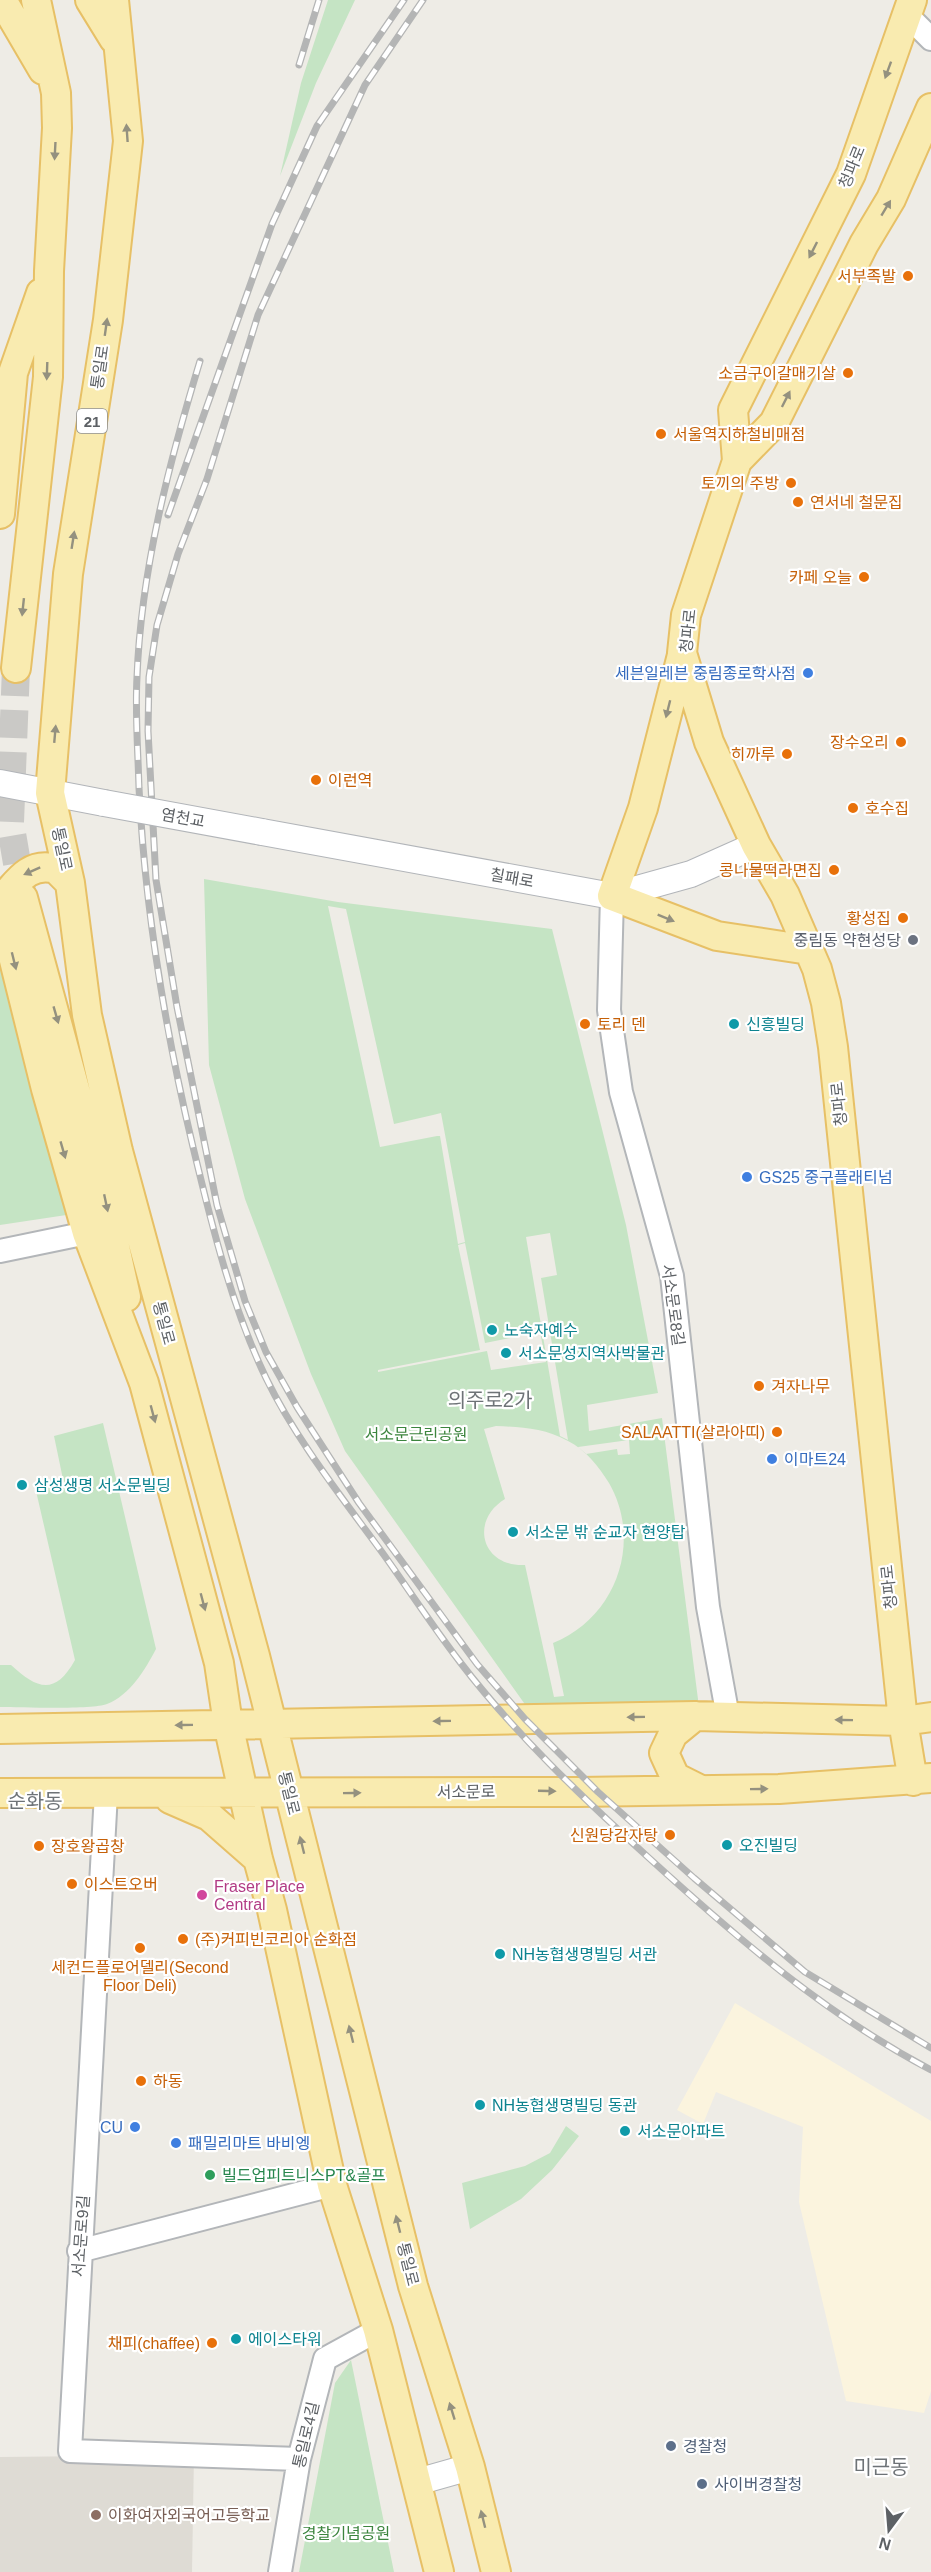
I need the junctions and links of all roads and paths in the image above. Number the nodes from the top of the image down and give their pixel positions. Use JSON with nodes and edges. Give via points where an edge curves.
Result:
{"nodes":[{"id":1,"x":36,"y":0,"type":"edge"},
{"id":2,"x":90,"y":0,"type":"edge"},
{"id":3,"x":114,"y":0,"type":"edge"},
{"id":4,"x":0,"y":1,"type":"edge"},
{"id":5,"x":910,"y":8,"type":"edge"},
{"id":6,"x":931,"y":39,"type":"edge"},
{"id":7,"x":120,"y":49,"type":"junction"},
{"id":8,"x":56,"y":93,"type":"junction"},
{"id":9,"x":931,"y":108,"type":"edge"},
{"id":10,"x":49,"y":271,"type":"junction"},
{"id":11,"x":737,"y":461,"type":"junction"},
{"id":12,"x":0,"y":514,"type":"edge"},
{"id":13,"x":682,"y":653,"type":"junction"},
{"id":14,"x":16,"y":668,"type":"tunnel mouth"},
{"id":15,"x":0,"y":783,"type":"edge"},
{"id":16,"x":50,"y":793,"type":"junction"},
{"id":17,"x":262,"y":832,"type":"joint"},
{"id":18,"x":756,"y":845,"type":"junction"},
{"id":19,"x":70,"y":883,"type":"junction"},
{"id":20,"x":612,"y":896,"type":"junction"},
{"id":21,"x":8,"y":902,"type":"edge"},
{"id":22,"x":809,"y":950,"type":"junction"},
{"id":23,"x":87,"y":1233,"type":"junction"},
{"id":24,"x":0,"y":1251,"type":"edge"},
{"id":25,"x":144,"y":1383,"type":"junction"},
{"id":26,"x":695,"y":1716,"type":"junction"},
{"id":27,"x":728,"y":1717,"type":"junction"},
{"id":28,"x":931,"y":1717,"type":"edge"},
{"id":29,"x":903,"y":1721,"type":"junction"},
{"id":30,"x":272,"y":1724,"type":"junction"},
{"id":31,"x":228,"y":1725,"type":"junction"},
{"id":32,"x":0,"y":1729,"type":"edge"},
{"id":33,"x":922,"y":1780,"type":"edge"},
{"id":34,"x":701,"y":1790,"type":"junction"},
{"id":35,"x":0,"y":1793,"type":"edge"},
{"id":36,"x":106,"y":1793,"type":"junction"},
{"id":37,"x":158,"y":1793,"type":"junction"},
{"id":38,"x":289,"y":1794,"type":"junction"},
{"id":39,"x":244,"y":1795,"type":"junction"},
{"id":40,"x":258,"y":1859,"type":"junction"},
{"id":41,"x":332,"y":2185,"type":"junction"},
{"id":42,"x":79,"y":2251,"type":"junction"},
{"id":43,"x":378,"y":2330,"type":"junction"},
{"id":44,"x":299,"y":2460,"type":"junction"},
{"id":45,"x":470,"y":2467,"type":"junction"},
{"id":46,"x":417,"y":2482,"type":"junction"},
{"id":47,"x":280,"y":2572,"type":"edge"},
{"id":48,"x":439,"y":2572,"type":"edge"},
{"id":49,"x":496,"y":2572,"type":"edge"}],
"edges":[{"from":1,"to":8,"type":"main road"},
{"from":2,"to":7,"type":"main road","name":"통일로"},
{"from":3,"to":7,"type":"main road","name":"통일로","number":"21"},
{"from":4,"to":8,"type":"main road"},
{"from":5,"to":6,"type":"street"},
{"from":5,"to":11,"type":"main road","name":"청파로","one_way":true,"via":[[851,174],[733,410]]},
{"from":16,"to":7,"type":"main road","name":"통일로","number":"21","one_way":true,"via":[[68,574],[108,320],[128,141]]},
{"from":8,"to":10,"type":"main road","one_way":true},
{"from":11,"to":9,"type":"main road","name":"청파로","one_way":true,"via":[[774,423],[864,244],[891,199]]},
{"from":10,"to":12,"type":"main road","via":[[14,374]]},
{"from":10,"to":14,"type":"main road","one_way":true,"via":[[48,377]]},
{"from":11,"to":13,"type":"main road","name":"청파로","via":[[686,615]]},
{"from":13,"to":18,"type":"main road","name":"청파로","via":[[709,742]]},
{"from":13,"to":20,"type":"main road","one_way":true,"via":[[643,808]]},
{"from":15,"to":16,"type":"main road"},
{"from":16,"to":17,"type":"main road","name":"염천교","bridge":true},
{"from":16,"to":19,"type":"main road","name":"통일로"},
{"from":17,"to":20,"type":"main road","name":"칠패로"},
{"from":18,"to":20,"type":"main road","name":"칠패로","via":[[700,871]]},
{"from":18,"to":22,"type":"main road","name":"청파로","via":[[785,895]]},
{"from":19,"to":21,"type":"main road","one_way":true,"via":[[56,869],[37,867],[21,877]]},
{"from":19,"to":30,"type":"main road","name":"통일로","via":[[87,1015],[115,1139]]},
{"from":20,"to":22,"type":"main road","one_way":true,"via":[[717,936]]},
{"from":20,"to":27,"type":"street","name":"서소문로8길","via":[[611,1022],[621,1092],[672,1276],[705,1583]]},
{"from":21,"to":23,"type":"main road","name":"통일로","one_way":true,"via":[[46,1089]]},
{"from":21,"to":25,"type":"main road","name":"통일로","one_way":true,"via":[[103,1192]]},
{"from":22,"to":29,"type":"main road","name":"청파로","via":[[826,1003],[833,1047]]},
{"from":23,"to":24,"type":"street"},
{"from":23,"to":25,"type":"main road","name":"통일로"},
{"from":25,"to":31,"type":"main road","name":"통일로","one_way":true,"via":[[219,1663]]},
{"from":26,"to":27,"type":"main road"},
{"from":26,"to":30,"type":"main road","one_way":true},
{"from":26,"to":34,"type":"main road","via":[[673,1734],[664,1753],[675,1777]]},
{"from":29,"to":27,"type":"main road","one_way":true},
{"from":28,"to":29,"type":"main road"},
{"from":29,"to":33,"type":"main road","name":"청파로"},
{"from":30,"to":31,"type":"main road"},
{"from":30,"to":38,"type":"main road","name":"통일로"},
{"from":31,"to":32,"type":"main road","one_way":true},
{"from":31,"to":39,"type":"main road","name":"통일로"},
{"from":34,"to":33,"type":"main road","name":"서소문로","one_way":true},
{"from":38,"to":34,"type":"main road","name":"서소문로","one_way":true},
{"from":35,"to":36,"type":"main road","name":"서소문로"},
{"from":36,"to":37,"type":"main road","name":"서소문로"},
{"from":36,"to":42,"type":"street","name":"서소문로9길"},
{"from":37,"to":39,"type":"main road","name":"서소문로"},
{"from":37,"to":40,"type":"main road","via":[[209,1816]]},
{"from":38,"to":39,"type":"main road","name":"서소문로"},
{"from":45,"to":38,"type":"main road","name":"통일로","one_way":true,"via":[[413,2286]]},
{"from":39,"to":40,"type":"main road","name":"통일로"},
{"from":40,"to":41,"type":"main road","name":"통일로"},
{"from":41,"to":42,"type":"street"},
{"from":41,"to":43,"type":"main road","name":"통일로"},
{"from":42,"to":44,"type":"street","name":"서소문로9길","via":[[70,2451]]},
{"from":43,"to":44,"type":"street","name":"통일로4길","via":[[325,2359]]},
{"from":43,"to":46,"type":"main road","name":"통일로"},
{"from":44,"to":47,"type":"street","name":"통일로4길"},
{"from":45,"to":46,"type":"main road"},
{"from":49,"to":45,"type":"main road","name":"통일로","one_way":true},
{"from":46,"to":48,"type":"main road","name":"통일로"}]}
